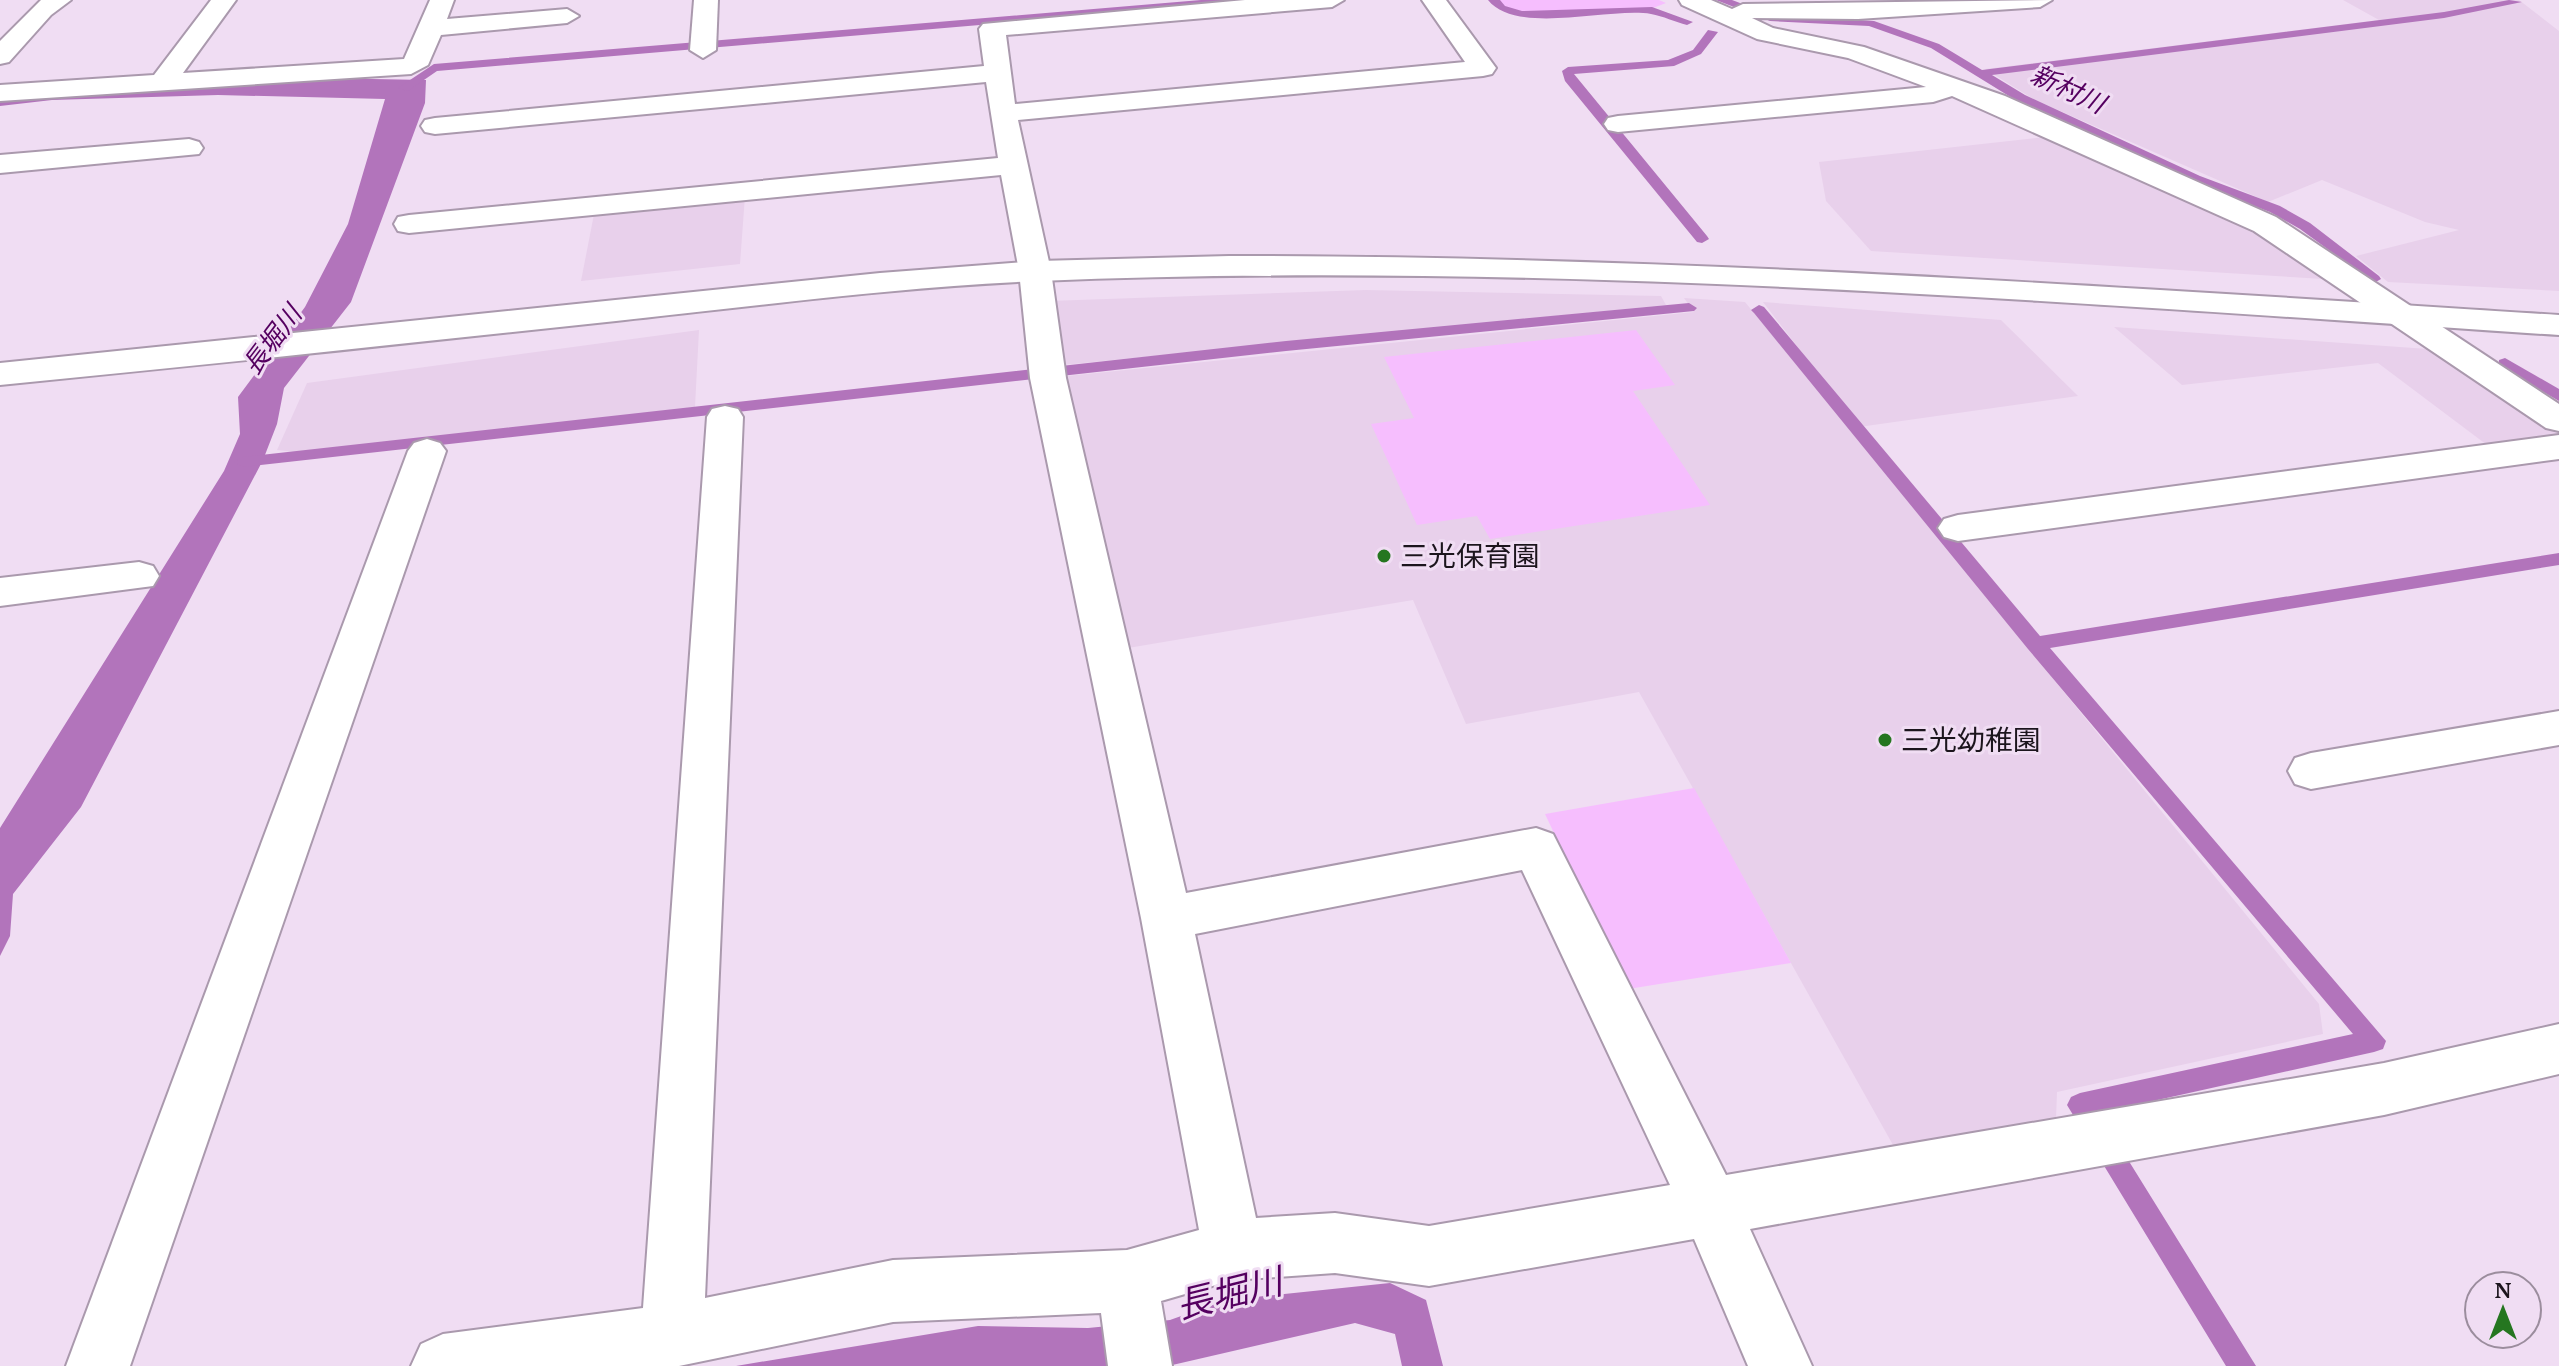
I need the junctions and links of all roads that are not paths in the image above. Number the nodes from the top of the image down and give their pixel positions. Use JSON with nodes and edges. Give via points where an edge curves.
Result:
{"nodes":[{"id":1,"x":59,"y":0,"type":"edge"},
{"id":2,"x":224,"y":0,"type":"edge"},
{"id":3,"x":442,"y":0,"type":"edge"},
{"id":4,"x":706,"y":0,"type":"edge"},
{"id":5,"x":1332,"y":0,"type":"edge"},
{"id":6,"x":1434,"y":0,"type":"edge"},
{"id":7,"x":1691,"y":0,"type":"edge"},
{"id":8,"x":2040,"y":0,"type":"edge"},
{"id":9,"x":1983,"y":2,"type":"edge"},
{"id":10,"x":1084,"y":10,"type":"edge"},
{"id":11,"x":1718,"y":13,"type":"junction"},
{"id":12,"x":567,"y":16,"type":"dead end"},
{"id":13,"x":431,"y":28,"type":"junction"},
{"id":14,"x":703,"y":47,"type":"dead end"},
{"id":15,"x":3,"y":50,"type":"edge"},
{"id":16,"x":997,"y":73,"type":"junction"},
{"id":17,"x":164,"y":80,"type":"junction"},
{"id":18,"x":1949,"y":87,"type":"junction"},
{"id":19,"x":0,"y":93,"type":"edge"},
{"id":20,"x":1003,"y":113,"type":"junction"},
{"id":21,"x":1618,"y":124,"type":"dead end"},
{"id":22,"x":435,"y":126,"type":"dead end"},
{"id":23,"x":189,"y":148,"type":"dead end"},
{"id":24,"x":0,"y":164,"type":"edge"},
{"id":25,"x":1013,"y":165,"type":"junction"},
{"id":26,"x":409,"y":224,"type":"dead end"},
{"id":27,"x":1035,"y":271,"type":"junction"},
{"id":28,"x":2399,"y":316,"type":"junction"},
{"id":29,"x":2559,"y":325,"type":"edge"},
{"id":30,"x":0,"y":374,"type":"edge"},
{"id":31,"x":725,"y":417,"type":"dead end"},
{"id":32,"x":2559,"y":420,"type":"edge"},
{"id":33,"x":2559,"y":447,"type":"edge"},
{"id":34,"x":427,"y":451,"type":"dead end"},
{"id":35,"x":1958,"y":528,"type":"dead end"},
{"id":36,"x":139,"y":576,"type":"dead end"},
{"id":37,"x":0,"y":592,"type":"edge"},
{"id":38,"x":2559,"y":728,"type":"edge"},
{"id":39,"x":2311,"y":771,"type":"dead end"},
{"id":40,"x":1166,"y":918,"type":"junction"},
{"id":41,"x":2559,"y":1049,"type":"edge"},
{"id":42,"x":1711,"y":1208,"type":"junction"},
{"id":43,"x":1233,"y":1250,"type":"junction"},
{"id":44,"x":1127,"y":1281,"type":"junction"},
{"id":45,"x":672,"y":1336,"type":"junction"},
{"id":46,"x":98,"y":1366,"type":"edge"},
{"id":47,"x":443,"y":1366,"type":"edge"},
{"id":48,"x":1140,"y":1366,"type":"edge"},
{"id":49,"x":1780,"y":1366,"type":"edge"}],
"edges":[{"from":1,"to":15,"type":"street"},
{"from":2,"to":17,"type":"street"},
{"from":3,"to":13,"type":"street"},
{"from":4,"to":14,"type":"street"},
{"from":5,"to":10,"type":"street"},
{"from":6,"to":20,"type":"street","via":[[1483,68]]},
{"from":7,"to":11,"type":"street"},
{"from":8,"to":9,"type":"street"},
{"from":9,"to":11,"type":"street","via":[[1858,12]]},
{"from":10,"to":16,"type":"street","via":[[992,29]]},
{"from":11,"to":18,"type":"street","via":[[1766,34],[1855,52]]},
{"from":12,"to":13,"type":"street"},
{"from":13,"to":17,"type":"street","via":[[411,66]]},
{"from":16,"to":20,"type":"street"},
{"from":16,"to":22,"type":"street"},
{"from":17,"to":19,"type":"street"},
{"from":18,"to":21,"type":"street","via":[[1933,94]]},
{"from":18,"to":28,"type":"street","via":[[1995,102],[2265,224]]},
{"from":20,"to":25,"type":"street"},
{"from":23,"to":24,"type":"street"},
{"from":25,"to":26,"type":"street"},
{"from":25,"to":27,"type":"street"},
{"from":27,"to":28,"type":"street","via":[[1371,263],[1603,267]]},
{"from":27,"to":30,"type":"street"},
{"from":27,"to":40,"type":"street","via":[[1047,372]]},
{"from":28,"to":29,"type":"street"},
{"from":28,"to":32,"type":"street"},
{"from":31,"to":45,"type":"street"},
{"from":33,"to":35,"type":"street"},
{"from":34,"to":46,"type":"street"},
{"from":36,"to":37,"type":"street"},
{"from":38,"to":39,"type":"street"},
{"from":40,"to":42,"type":"street","via":[[1536,848]]},
{"from":40,"to":43,"type":"street"},
{"from":41,"to":42,"type":"street","via":[[2384,1089]]},
{"from":42,"to":43,"type":"street","via":[[1429,1256],[1335,1243]]},
{"from":42,"to":49,"type":"street"},
{"from":43,"to":44,"type":"street"},
{"from":44,"to":45,"type":"street","via":[[893,1291]]},
{"from":44,"to":48,"type":"street"},
{"from":45,"to":47,"type":"street"}]}
